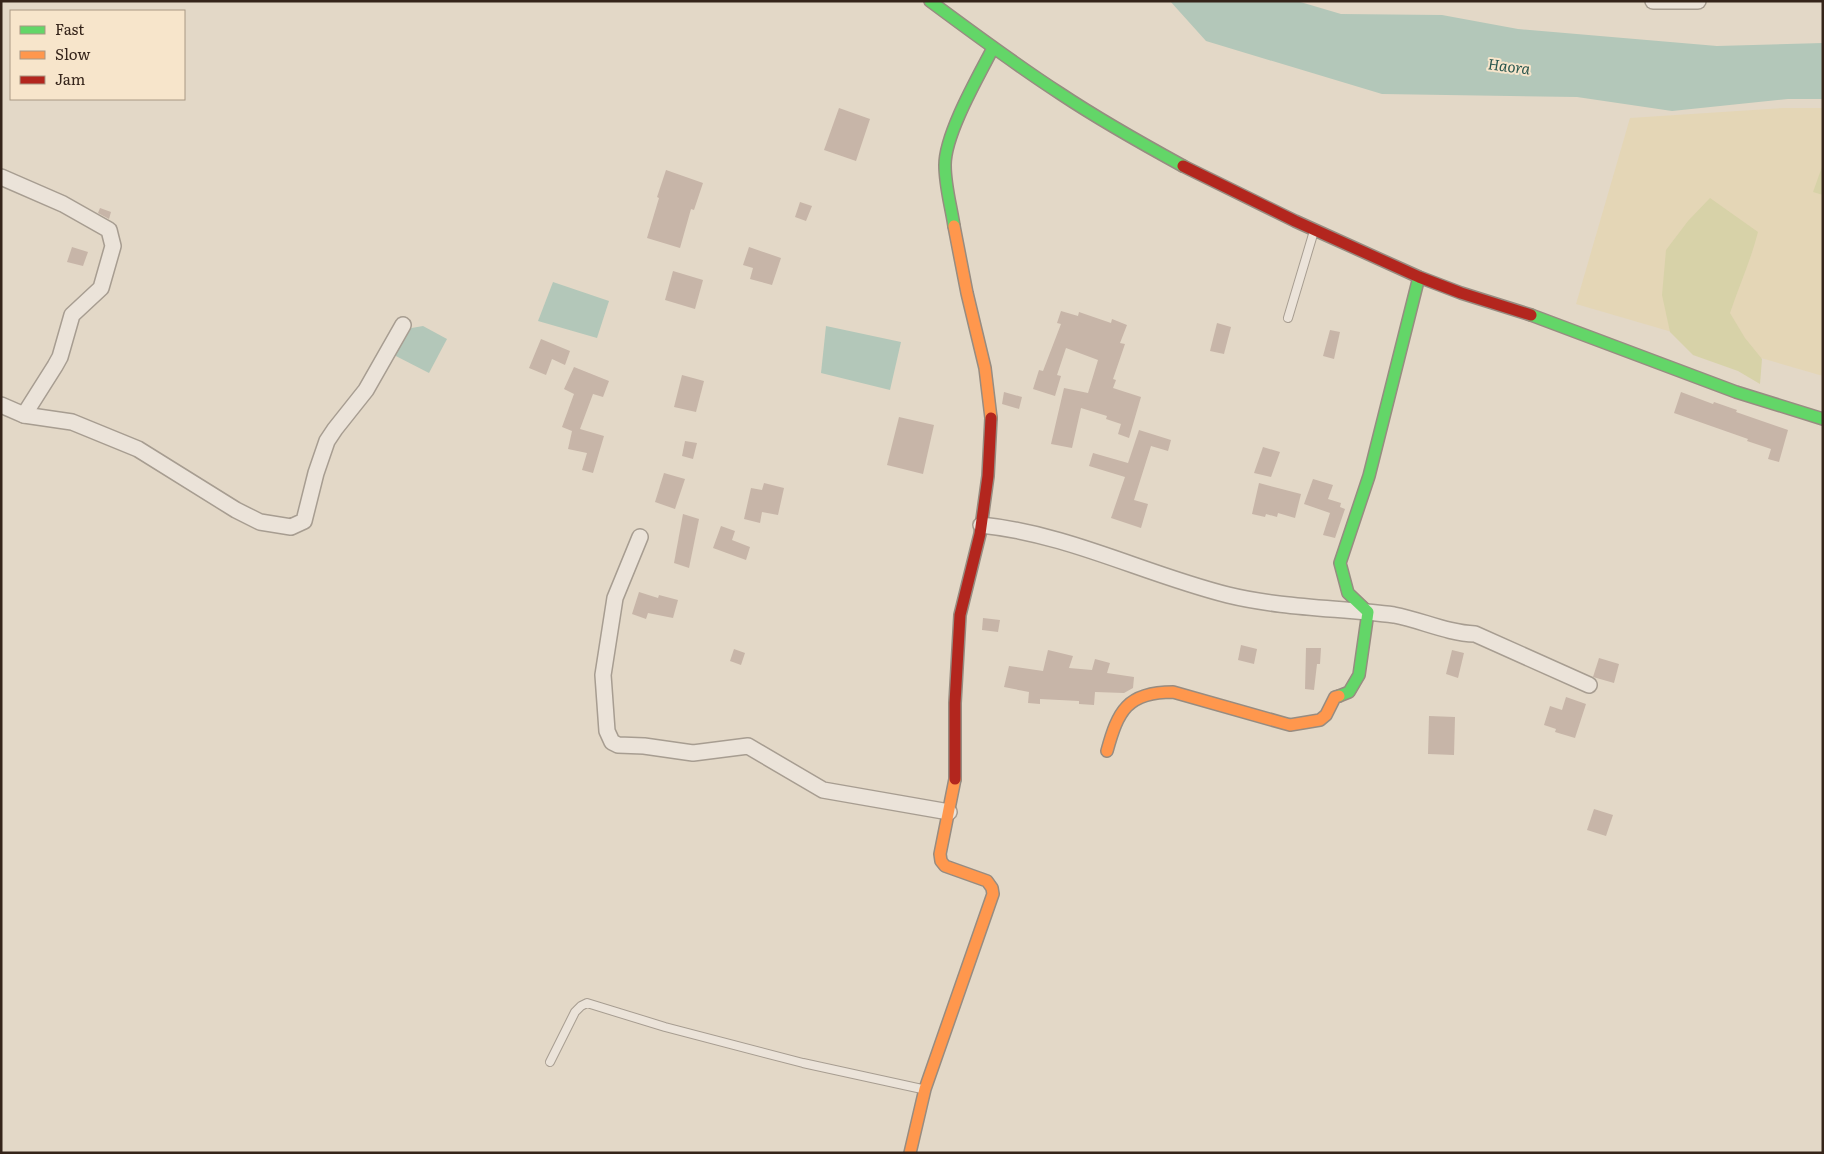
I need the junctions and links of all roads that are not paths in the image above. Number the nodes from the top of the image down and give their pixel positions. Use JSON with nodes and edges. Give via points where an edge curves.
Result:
{"nodes":[{"id":1,"x":930,"y":1,"type":"edge"},
{"id":2,"x":1653,"y":1,"type":"edge"},
{"id":3,"x":1698,"y":1,"type":"edge"},
{"id":4,"x":993,"y":48,"type":"junction"},
{"id":5,"x":1,"y":177,"type":"edge"},
{"id":6,"x":1314,"y":230,"type":"junction"},
{"id":7,"x":1419,"y":277,"type":"junction"},
{"id":8,"x":1288,"y":318,"type":"dead end"},
{"id":9,"x":403,"y":324,"type":"dead end"},
{"id":10,"x":1,"y":406,"type":"edge"},
{"id":11,"x":24,"y":414,"type":"junction"},
{"id":12,"x":1823,"y":419,"type":"edge"},
{"id":13,"x":981,"y":525,"type":"junction"},
{"id":14,"x":640,"y":536,"type":"dead end"},
{"id":15,"x":1368,"y":612,"type":"junction"},
{"id":16,"x":1589,"y":685,"type":"dead end"},
{"id":17,"x":1107,"y":751,"type":"dead end"},
{"id":18,"x":949,"y":812,"type":"junction"},
{"id":19,"x":550,"y":1062,"type":"dead end"},
{"id":20,"x":926,"y":1089,"type":"junction"},
{"id":21,"x":910,"y":1153,"type":"edge"}],
"edges":[{"from":1,"to":4,"type":"street"},
{"from":2,"to":3,"type":"street"},
{"from":4,"to":6,"type":"street","via":[[1126,134],[1185,167]]},
{"from":4,"to":13,"type":"street","via":[[958,124],[945,164],[967,293],[985,368],[991,416]]},
{"from":5,"to":11,"type":"street","via":[[63,204],[109,230],[114,246],[100,288],[72,315],[58,362]]},
{"from":6,"to":7,"type":"street"},
{"from":6,"to":8,"type":"lane"},
{"from":7,"to":12,"type":"street","via":[[1548,321],[1736,392]]},
{"from":7,"to":15,"type":"street","via":[[1369,476],[1340,563],[1348,593]]},
{"from":9,"to":11,"type":"street","via":[[366,390],[327,442],[304,521],[291,528],[260,522],[236,510],[130,446],[72,422]]},
{"from":10,"to":11,"type":"street"},
{"from":13,"to":15,"type":"street","via":[[1066,541],[1228,595]]},
{"from":13,"to":18,"type":"street","via":[[960,615],[955,703],[956,778]]},
{"from":14,"to":18,"type":"street","via":[[615,598],[604,666],[607,731],[612,742],[693,753],[748,746],[823,790]]},
{"from":15,"to":16,"type":"street","via":[[1410,618],[1462,634],[1475,634]]},
{"from":15,"to":17,"type":"street","via":[[1359,675],[1349,692],[1335,697],[1320,720],[1290,725],[1173,692],[1156,692],[1142,696],[1124,708],[1115,723]]},
{"from":18,"to":20,"type":"street","via":[[941,861],[945,866],[987,881],[994,892]]},
{"from":19,"to":20,"type":"lane","via":[[575,1012],[587,1003],[803,1063]]},
{"from":20,"to":21,"type":"street"}]}
